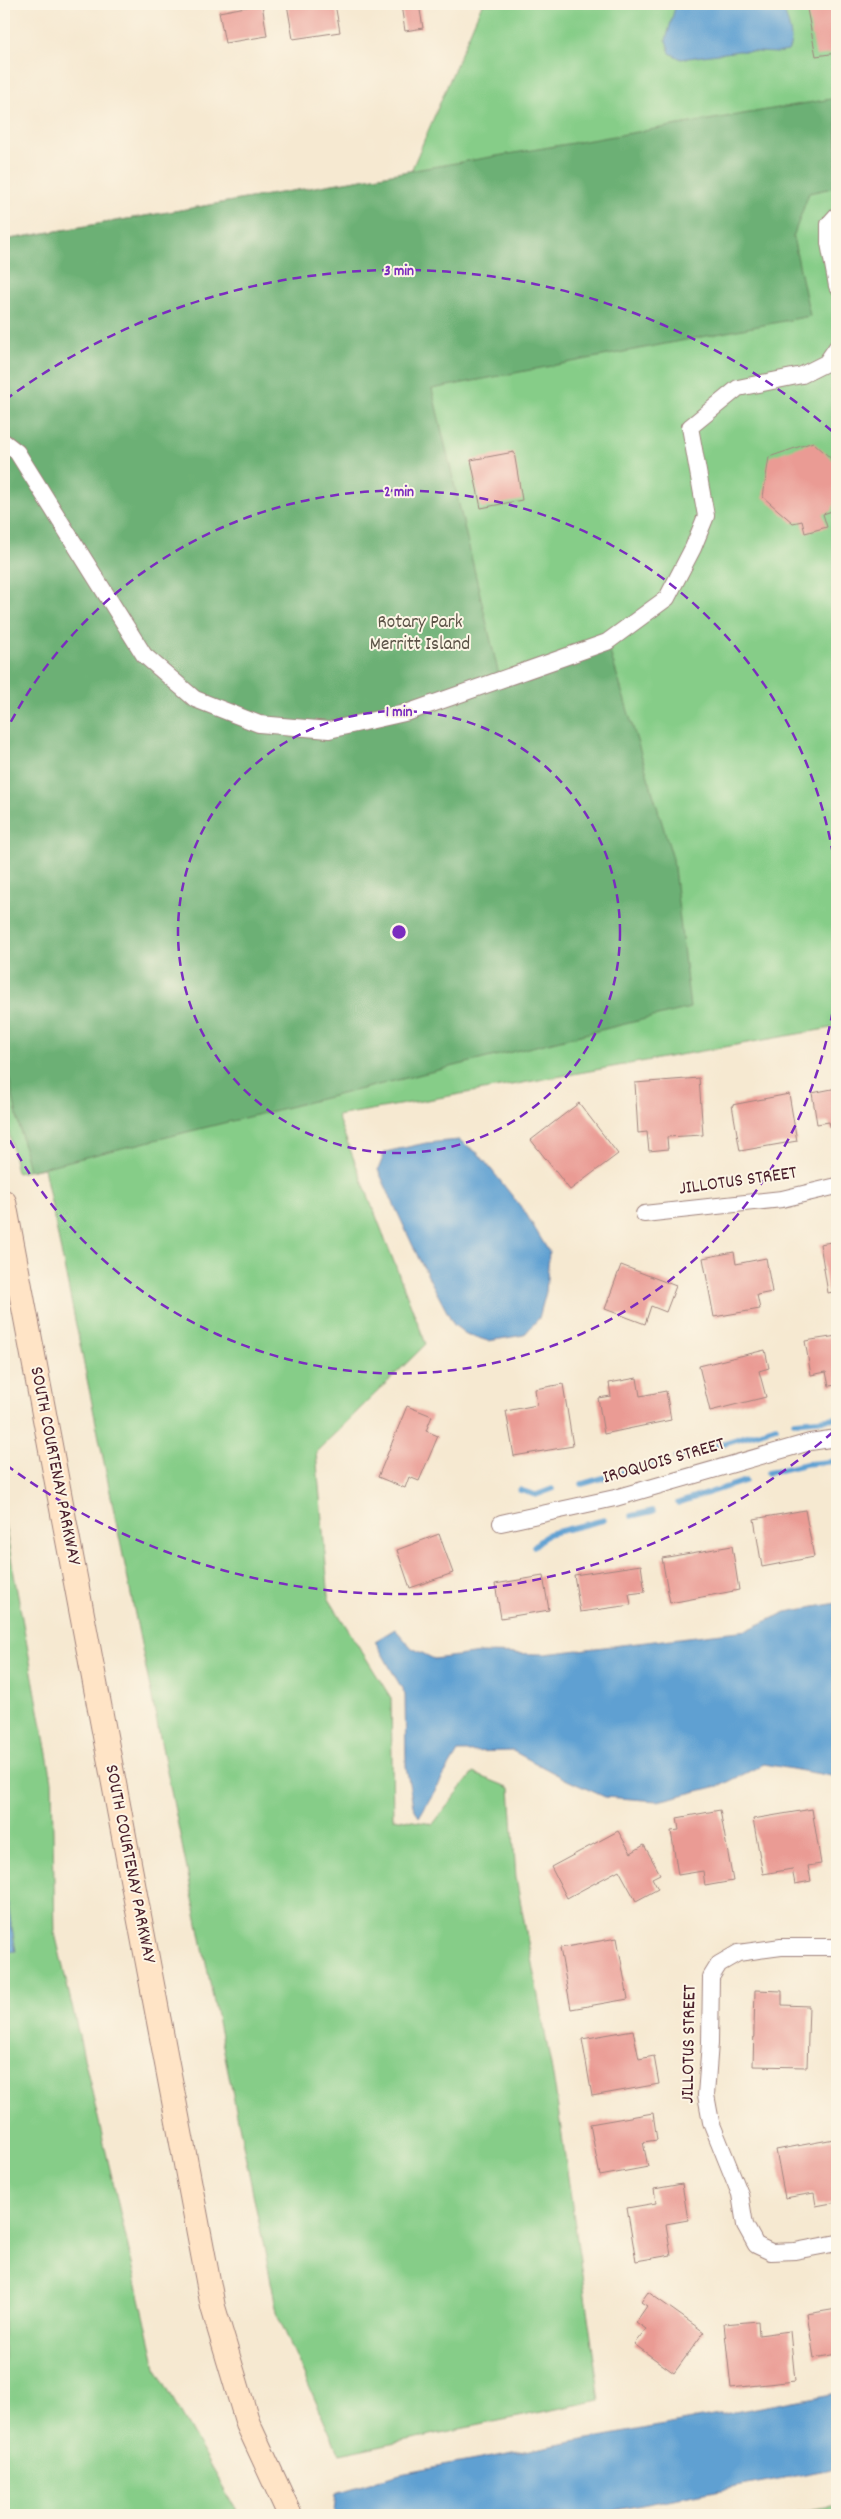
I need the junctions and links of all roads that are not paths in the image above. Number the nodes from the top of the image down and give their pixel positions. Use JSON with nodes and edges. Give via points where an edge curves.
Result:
{"nodes":[{"id":1,"x":837,"y":215,"type":"edge"},
{"id":2,"x":837,"y":286,"type":"edge"},
{"id":3,"x":837,"y":347,"type":"edge"},
{"id":4,"x":4,"y":442,"type":"edge"},
{"id":5,"x":837,"y":1186,"type":"edge"},
{"id":6,"x":4,"y":1202,"type":"edge"},
{"id":7,"x":644,"y":1214,"type":"dead end"},
{"id":8,"x":837,"y":1438,"type":"edge"},
{"id":9,"x":501,"y":1523,"type":"dead end"},
{"id":10,"x":837,"y":1947,"type":"edge"},
{"id":11,"x":837,"y":2244,"type":"edge"},
{"id":12,"x":290,"y":2515,"type":"edge"}],
"edges":[{"from":1,"to":2,"type":"street","via":[[829,224]]},
{"from":3,"to":4,"type":"street","via":[[826,363],[802,375],[738,388],[690,427],[706,516],[667,598],[607,642],[408,712],[329,730],[259,724],[195,699],[144,655],[17,452]]},
{"from":5,"to":7,"type":"street","name":"JILLOTUS STREET","via":[[782,1199]]},
{"from":6,"to":12,"type":"main road","name":"SOUTH COURTENAY PARKWAY","via":[[213,2307],[248,2424]]},
{"from":8,"to":9,"type":"street","name":"IROQUOIS STREET","via":[[810,1442],[615,1498]]},
{"from":10,"to":11,"type":"street","name":"JILLOTUS STREET","via":[[781,1947],[738,1953],[719,1964],[711,1977],[706,2095],[711,2122],[740,2194],[745,2225],[756,2245],[771,2252]]}]}
